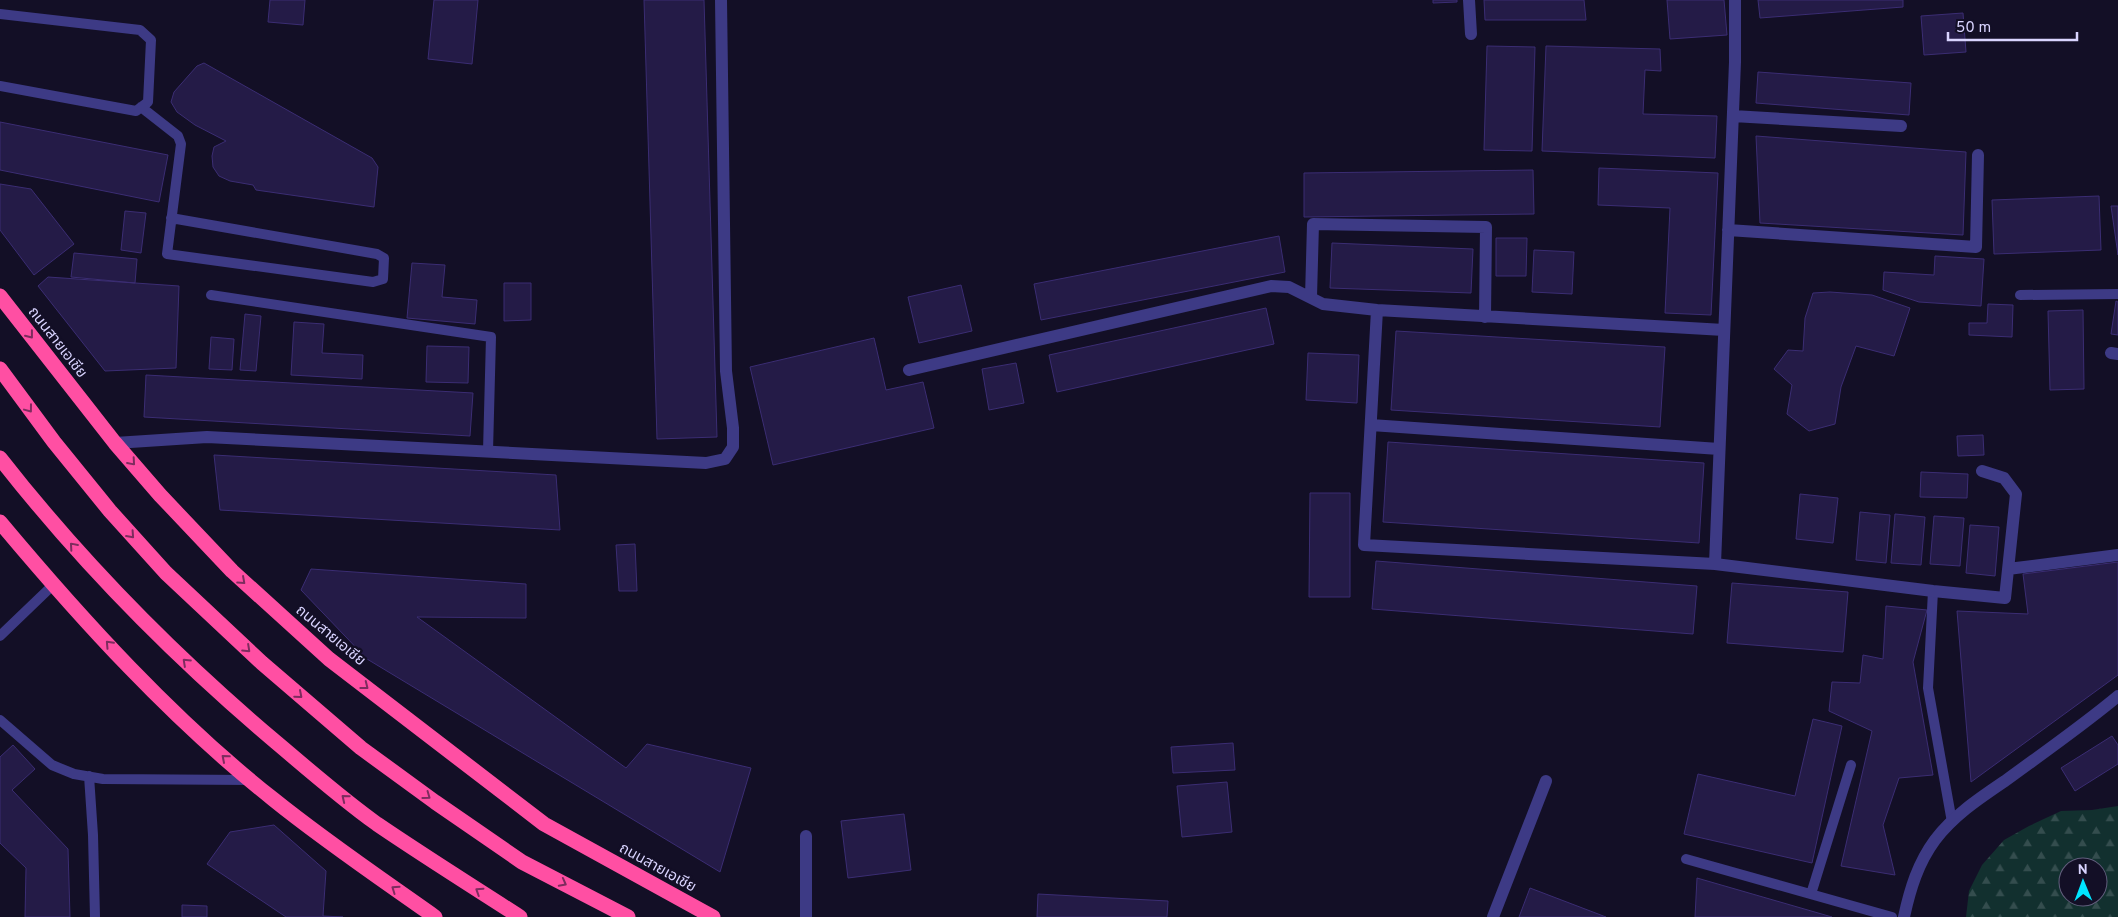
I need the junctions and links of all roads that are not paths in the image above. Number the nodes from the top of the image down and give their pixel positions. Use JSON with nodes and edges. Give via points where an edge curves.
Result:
{"nodes":[{"id":1,"x":721,"y":0,"type":"edge"},
{"id":2,"x":1470,"y":0,"type":"edge"},
{"id":3,"x":1735,"y":0,"type":"edge"},
{"id":4,"x":0,"y":14,"type":"edge"},
{"id":5,"x":1471,"y":34,"type":"dead end"},
{"id":6,"x":0,"y":86,"type":"edge"},
{"id":7,"x":141,"y":107,"type":"junction"},
{"id":8,"x":1733,"y":116,"type":"junction"},
{"id":9,"x":1900,"y":126,"type":"dead end"},
{"id":10,"x":1978,"y":155,"type":"dead end"},
{"id":11,"x":172,"y":218,"type":"junction"},
{"id":12,"x":1728,"y":230,"type":"junction"},
{"id":13,"x":2118,"y":294,"type":"edge"},
{"id":14,"x":210,"y":295,"type":"dead end"},
{"id":15,"x":2020,"y":295,"type":"dead end"},
{"id":16,"x":0,"y":296,"type":"edge"},
{"id":17,"x":1310,"y":297,"type":"junction"},
{"id":18,"x":1377,"y":310,"type":"junction"},
{"id":19,"x":1485,"y":316,"type":"junction"},
{"id":20,"x":1724,"y":330,"type":"junction"},
{"id":21,"x":0,"y":370,"type":"edge"},
{"id":22,"x":909,"y":370,"type":"dead end"},
{"id":23,"x":1371,"y":425,"type":"junction"},
{"id":24,"x":116,"y":443,"type":"junction"},
{"id":25,"x":1719,"y":449,"type":"junction"},
{"id":26,"x":488,"y":451,"type":"junction"},
{"id":27,"x":0,"y":458,"type":"edge"},
{"id":28,"x":1982,"y":471,"type":"dead end"},
{"id":29,"x":0,"y":522,"type":"edge"},
{"id":30,"x":2118,"y":555,"type":"edge"},
{"id":31,"x":1714,"y":564,"type":"junction"},
{"id":32,"x":2008,"y":569,"type":"junction"},
{"id":33,"x":53,"y":585,"type":"junction"},
{"id":34,"x":1933,"y":591,"type":"junction"},
{"id":35,"x":0,"y":636,"type":"edge"},
{"id":36,"x":2118,"y":696,"type":"edge"},
{"id":37,"x":0,"y":720,"type":"edge"},
{"id":38,"x":1851,"y":765,"type":"dead end"},
{"id":39,"x":89,"y":776,"type":"junction"},
{"id":40,"x":250,"y":780,"type":"junction"},
{"id":41,"x":1546,"y":781,"type":"dead end"},
{"id":42,"x":1952,"y":822,"type":"junction"},
{"id":43,"x":806,"y":836,"type":"dead end"},
{"id":44,"x":1686,"y":859,"type":"dead end"},
{"id":45,"x":1811,"y":894,"type":"junction"},
{"id":46,"x":95,"y":917,"type":"edge"},
{"id":47,"x":434,"y":917,"type":"edge"},
{"id":48,"x":520,"y":917,"type":"edge"},
{"id":49,"x":628,"y":917,"type":"edge"},
{"id":50,"x":713,"y":917,"type":"edge"},
{"id":51,"x":806,"y":917,"type":"edge"},
{"id":52,"x":1493,"y":917,"type":"edge"},
{"id":53,"x":1892,"y":917,"type":"edge"},
{"id":54,"x":1904,"y":917,"type":"edge"}],
"edges":[{"from":1,"to":26,"type":"street","via":[[726,371],[733,447],[725,459],[706,463]]},
{"from":2,"to":5,"type":"street"},
{"from":3,"to":8,"type":"street"},
{"from":4,"to":7,"type":"lane","via":[[140,30],[151,40],[148,102]]},
{"from":6,"to":7,"type":"lane","via":[[136,111]]},
{"from":7,"to":11,"type":"lane","via":[[170,128],[181,144]]},
{"from":8,"to":9,"type":"street"},
{"from":8,"to":12,"type":"street"},
{"from":10,"to":12,"type":"street","via":[[1976,247]]},
{"from":11,"to":11,"type":"lane","via":[[167,254],[373,282],[383,278],[384,258],[377,254]]},
{"from":12,"to":20,"type":"street"},
{"from":13,"to":15,"type":"lane"},
{"from":14,"to":26,"type":"lane","via":[[491,337]]},
{"from":16,"to":24,"type":"highway","name":"ถนนสายเอเชีย","one_way":true},
{"from":17,"to":18,"type":"street","via":[[1323,304]]},
{"from":17,"to":19,"type":"street","via":[[1313,224],[1486,227]]},
{"from":17,"to":22,"type":"street","via":[[1289,288],[1271,286]]},
{"from":18,"to":19,"type":"street"},
{"from":18,"to":23,"type":"street"},
{"from":19,"to":20,"type":"street"},
{"from":20,"to":25,"type":"street"},
{"from":21,"to":49,"type":"highway","one_way":true,"via":[[110,511],[166,574],[262,664],[361,748],[434,802],[522,862]]},
{"from":23,"to":25,"type":"street"},
{"from":23,"to":31,"type":"street","via":[[1364,545]]},
{"from":24,"to":26,"type":"street","via":[[207,437]]},
{"from":24,"to":50,"type":"highway","name":"ถนนสายเอเชีย","one_way":true,"via":[[232,572],[329,659],[544,824]]},
{"from":25,"to":31,"type":"street"},
{"from":48,"to":27,"type":"highway","one_way":true,"via":[[376,823],[235,708],[98,575]]},
{"from":28,"to":32,"type":"street","via":[[2004,478],[2016,494]]},
{"from":29,"to":33,"type":"highway"},
{"from":30,"to":32,"type":"street"},
{"from":31,"to":34,"type":"street"},
{"from":32,"to":34,"type":"street","via":[[2005,598]]},
{"from":33,"to":35,"type":"lane"},
{"from":40,"to":33,"type":"highway","one_way":true,"via":[[136,673]]},
{"from":34,"to":42,"type":"lane","via":[[1928,688]]},
{"from":36,"to":42,"type":"street"},
{"from":37,"to":39,"type":"lane","via":[[52,766]]},
{"from":38,"to":45,"type":"lane"},
{"from":39,"to":40,"type":"lane"},
{"from":39,"to":46,"type":"lane"},
{"from":47,"to":40,"type":"highway","one_way":true},
{"from":41,"to":52,"type":"street"},
{"from":42,"to":54,"type":"street","via":[[1935,839],[1920,865],[1909,891]]},
{"from":43,"to":51,"type":"street"},
{"from":44,"to":45,"type":"lane"},
{"from":45,"to":53,"type":"lane"}]}
